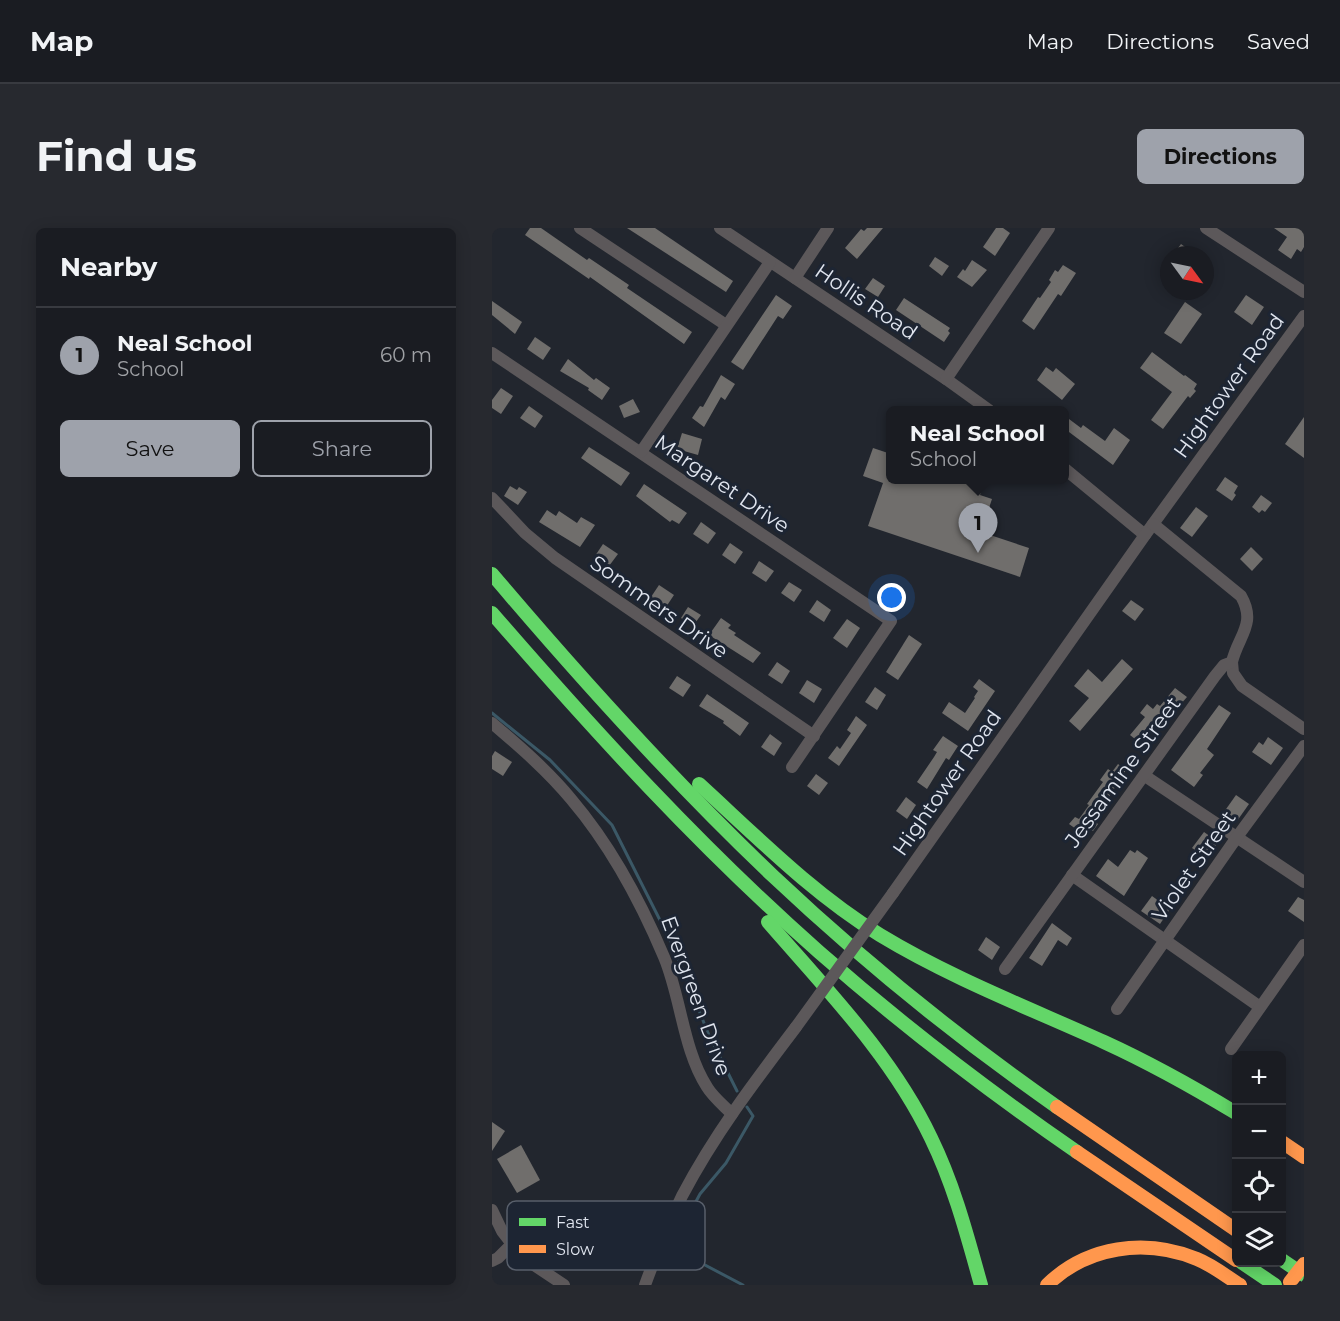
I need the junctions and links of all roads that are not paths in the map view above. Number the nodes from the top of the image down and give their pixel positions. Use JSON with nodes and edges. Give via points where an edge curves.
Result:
{"nodes":[{"id":1,"x":580,"y":228,"type":"edge"},
{"id":2,"x":720,"y":228,"type":"edge"},
{"id":3,"x":828,"y":228,"type":"edge"},
{"id":4,"x":1032,"y":228,"type":"edge"},
{"id":5,"x":1206,"y":228,"type":"edge"},
{"id":6,"x":1046,"y":232,"type":"edge"},
{"id":7,"x":770,"y":262,"type":"junction"},
{"id":8,"x":795,"y":278,"type":"junction"},
{"id":9,"x":1304,"y":292,"type":"edge"},
{"id":10,"x":1304,"y":316,"type":"edge"},
{"id":11,"x":726,"y":325,"type":"junction"},
{"id":12,"x":492,"y":353,"type":"edge"},
{"id":13,"x":946,"y":379,"type":"junction"},
{"id":14,"x":982,"y":406,"type":"edge"},
{"id":15,"x":641,"y":452,"type":"junction"},
{"id":16,"x":1069,"y":472,"type":"edge"},
{"id":17,"x":492,"y":498,"type":"edge"},
{"id":18,"x":1153,"y":524,"type":"junction"},
{"id":19,"x":1145,"y":535,"type":"junction"},
{"id":20,"x":492,"y":574,"type":"edge"},
{"id":21,"x":492,"y":614,"type":"edge"},
{"id":22,"x":1232,"y":662,"type":"junction"},
{"id":23,"x":589,"y":687,"type":"junction"},
{"id":24,"x":492,"y":723,"type":"edge"},
{"id":25,"x":1304,"y":729,"type":"edge"},
{"id":26,"x":813,"y":736,"type":"junction"},
{"id":27,"x":1304,"y":746,"type":"edge"},
{"id":28,"x":792,"y":767,"type":"dead end"},
{"id":29,"x":1145,"y":776,"type":"junction"},
{"id":30,"x":695,"y":837,"type":"junction"},
{"id":31,"x":1237,"y":837,"type":"junction"},
{"id":32,"x":1072,"y":875,"type":"junction"},
{"id":33,"x":1304,"y":882,"type":"edge"},
{"id":34,"x":1165,"y":941,"type":"junction"},
{"id":35,"x":1304,"y":945,"type":"edge"},
{"id":36,"x":1005,"y":969,"type":"dead end"},
{"id":37,"x":1260,"y":1007,"type":"junction"},
{"id":38,"x":1117,"y":1010,"type":"dead end"},
{"id":39,"x":1231,"y":1049,"type":"dead end"},
{"id":40,"x":1232,"y":1111,"type":"edge"},
{"id":41,"x":732,"y":1114,"type":"junction"},
{"id":42,"x":1286,"y":1146,"type":"edge"},
{"id":43,"x":1304,"y":1157,"type":"edge"},
{"id":44,"x":680,"y":1201,"type":"edge"},
{"id":45,"x":492,"y":1210,"type":"edge"},
{"id":46,"x":1232,"y":1227,"type":"edge"},
{"id":47,"x":507,"y":1238,"type":"edge"},
{"id":48,"x":507,"y":1248,"type":"edge"},
{"id":49,"x":1232,"y":1257,"type":"edge"},
{"id":50,"x":492,"y":1261,"type":"edge"},
{"id":51,"x":1286,"y":1263,"type":"edge"},
{"id":52,"x":1304,"y":1264,"type":"edge"},
{"id":53,"x":1247,"y":1267,"type":"edge"},
{"id":54,"x":542,"y":1270,"type":"edge"},
{"id":55,"x":651,"y":1270,"type":"edge"},
{"id":56,"x":1304,"y":1275,"type":"edge"},
{"id":57,"x":1290,"y":1282,"type":"dead end"},
{"id":58,"x":564,"y":1285,"type":"edge"},
{"id":59,"x":645,"y":1285,"type":"edge"},
{"id":60,"x":981,"y":1285,"type":"edge"},
{"id":61,"x":1047,"y":1285,"type":"edge"},
{"id":62,"x":1240,"y":1285,"type":"edge"},
{"id":63,"x":1275,"y":1285,"type":"edge"}],
"edges":[{"from":1,"to":11,"type":"street"},
{"from":2,"to":7,"type":"street","name":"Hollis Road"},
{"from":3,"to":8,"type":"street"},
{"from":4,"to":6,"type":"street"},
{"from":5,"to":9,"type":"street"},
{"from":6,"to":13,"type":"street"},
{"from":7,"to":8,"type":"street","name":"Hollis Road"},
{"from":7,"to":11,"type":"street"},
{"from":8,"to":13,"type":"street","name":"Hollis Road"},
{"from":10,"to":18,"type":"street","name":"Hightower Road"},
{"from":11,"to":15,"type":"street"},
{"from":12,"to":15,"type":"street","name":"Margaret Drive"},
{"from":13,"to":14,"type":"street","name":"Hollis Road"},
{"from":15,"to":26,"type":"street","name":"Margaret Drive","via":[[891,621]]},
{"from":16,"to":19,"type":"street"},
{"from":17,"to":26,"type":"street","name":"Sommers Drive","via":[[555,558]]},
{"from":18,"to":19,"type":"street","name":"Hightower Road"},
{"from":18,"to":22,"type":"street","name":"Jessamine Street","via":[[1246,604],[1248,622]]},
{"from":19,"to":41,"type":"street","name":"Hightower Road","bridge":true},
{"from":20,"to":23,"type":"main road"},
{"from":21,"to":30,"type":"main road","via":[[578,714]]},
{"from":22,"to":25,"type":"street","via":[[1233,673],[1242,686]]},
{"from":22,"to":29,"type":"street","name":"Jessamine Street","via":[[1215,676]]},
{"from":23,"to":40,"type":"main road","via":[[815,888],[879,934],[925,960],[1148,1063]]},
{"from":23,"to":46,"type":"main road","via":[[729,834],[876,967],[1016,1079]]},
{"from":24,"to":41,"type":"street","name":"Evergreen Drive","via":[[570,798],[627,880],[673,981],[697,1069],[707,1087]]},
{"from":26,"to":28,"type":"street"},
{"from":27,"to":31,"type":"street","name":"Violet Street"},
{"from":29,"to":31,"type":"street"},
{"from":29,"to":32,"type":"street","name":"Jessamine Street"},
{"from":30,"to":49,"type":"main road","via":[[779,916],[939,1052],[1032,1121]]},
{"from":30,"to":60,"type":"main road","via":[[858,1027],[899,1081],[946,1171]]},
{"from":31,"to":33,"type":"street"},
{"from":31,"to":34,"type":"street","name":"Violet Street"},
{"from":32,"to":34,"type":"street"},
{"from":32,"to":36,"type":"street","name":"Jessamine Street"},
{"from":34,"to":37,"type":"street"},
{"from":34,"to":38,"type":"street","name":"Violet Street"},
{"from":35,"to":37,"type":"street"},
{"from":37,"to":39,"type":"street"},
{"from":41,"to":44,"type":"street","name":"Hightower Road"},
{"from":42,"to":43,"type":"main road"},
{"from":45,"to":47,"type":"street"},
{"from":48,"to":50,"type":"street"},
{"from":51,"to":56,"type":"main road"},
{"from":52,"to":57,"type":"main road","bridge":true},
{"from":53,"to":63,"type":"main road"},
{"from":54,"to":58,"type":"street"},
{"from":55,"to":59,"type":"street","name":"Hightower Road"},
{"from":61,"to":62,"type":"main road","via":[[1058,1273],[1082,1259],[1137,1248],[1190,1257]]}]}
